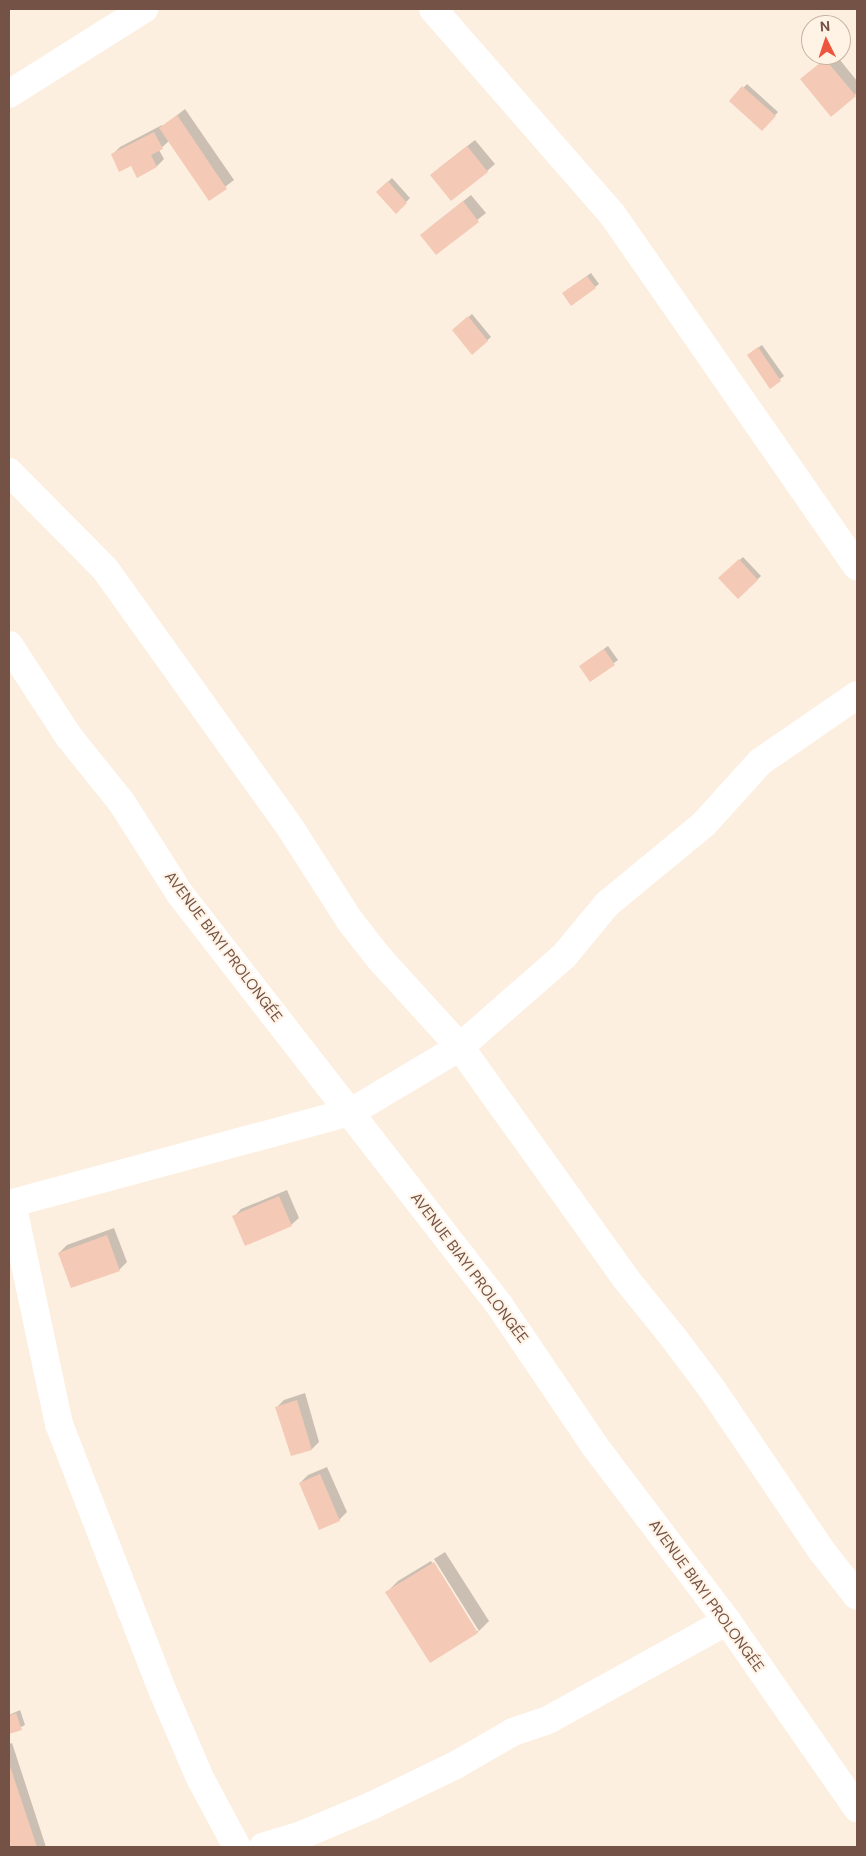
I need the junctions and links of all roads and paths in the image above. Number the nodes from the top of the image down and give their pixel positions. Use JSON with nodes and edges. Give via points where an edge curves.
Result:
{"nodes":[{"id":1,"x":144,"y":9,"type":"edge"},
{"id":2,"x":434,"y":9,"type":"edge"},
{"id":3,"x":9,"y":94,"type":"edge"},
{"id":4,"x":9,"y":472,"type":"edge"},
{"id":5,"x":857,"y":566,"type":"edge"},
{"id":6,"x":9,"y":645,"type":"edge"},
{"id":7,"x":857,"y":696,"type":"edge"},
{"id":8,"x":460,"y":1047,"type":"junction"},
{"id":9,"x":351,"y":1112,"type":"junction"},
{"id":10,"x":10,"y":1203,"type":"edge"},
{"id":11,"x":857,"y":1596,"type":"edge"},
{"id":12,"x":726,"y":1621,"type":"junction"},
{"id":13,"x":857,"y":1808,"type":"edge"},
{"id":14,"x":237,"y":1847,"type":"edge"},
{"id":15,"x":263,"y":1847,"type":"edge"}],
"edges":[{"from":1,"to":3,"type":"street"},
{"from":2,"to":5,"type":"street","via":[[612,214]]},
{"from":4,"to":8,"type":"street","via":[[105,569],[291,830],[350,921]]},
{"from":6,"to":9,"type":"street","name":"AVENUE BIAYI PROLONGÉE","via":[[69,738],[122,803],[180,894]]},
{"from":7,"to":8,"type":"street","via":[[760,762],[704,824],[608,904],[564,956]]},
{"from":8,"to":9,"type":"street"},
{"from":8,"to":11,"type":"street","via":[[626,1279],[712,1390],[821,1550]]},
{"from":9,"to":10,"type":"street"},
{"from":9,"to":12,"type":"street","name":"AVENUE BIAYI PROLONGÉE","via":[[500,1306],[594,1445]]},
{"from":10,"to":14,"type":"street","via":[[59,1424],[160,1683],[200,1778]]},
{"from":12,"to":13,"type":"street","name":"AVENUE BIAYI PROLONGÉE"},
{"from":12,"to":15,"type":"street","via":[[548,1720],[513,1732],[373,1806],[302,1836]]}]}
